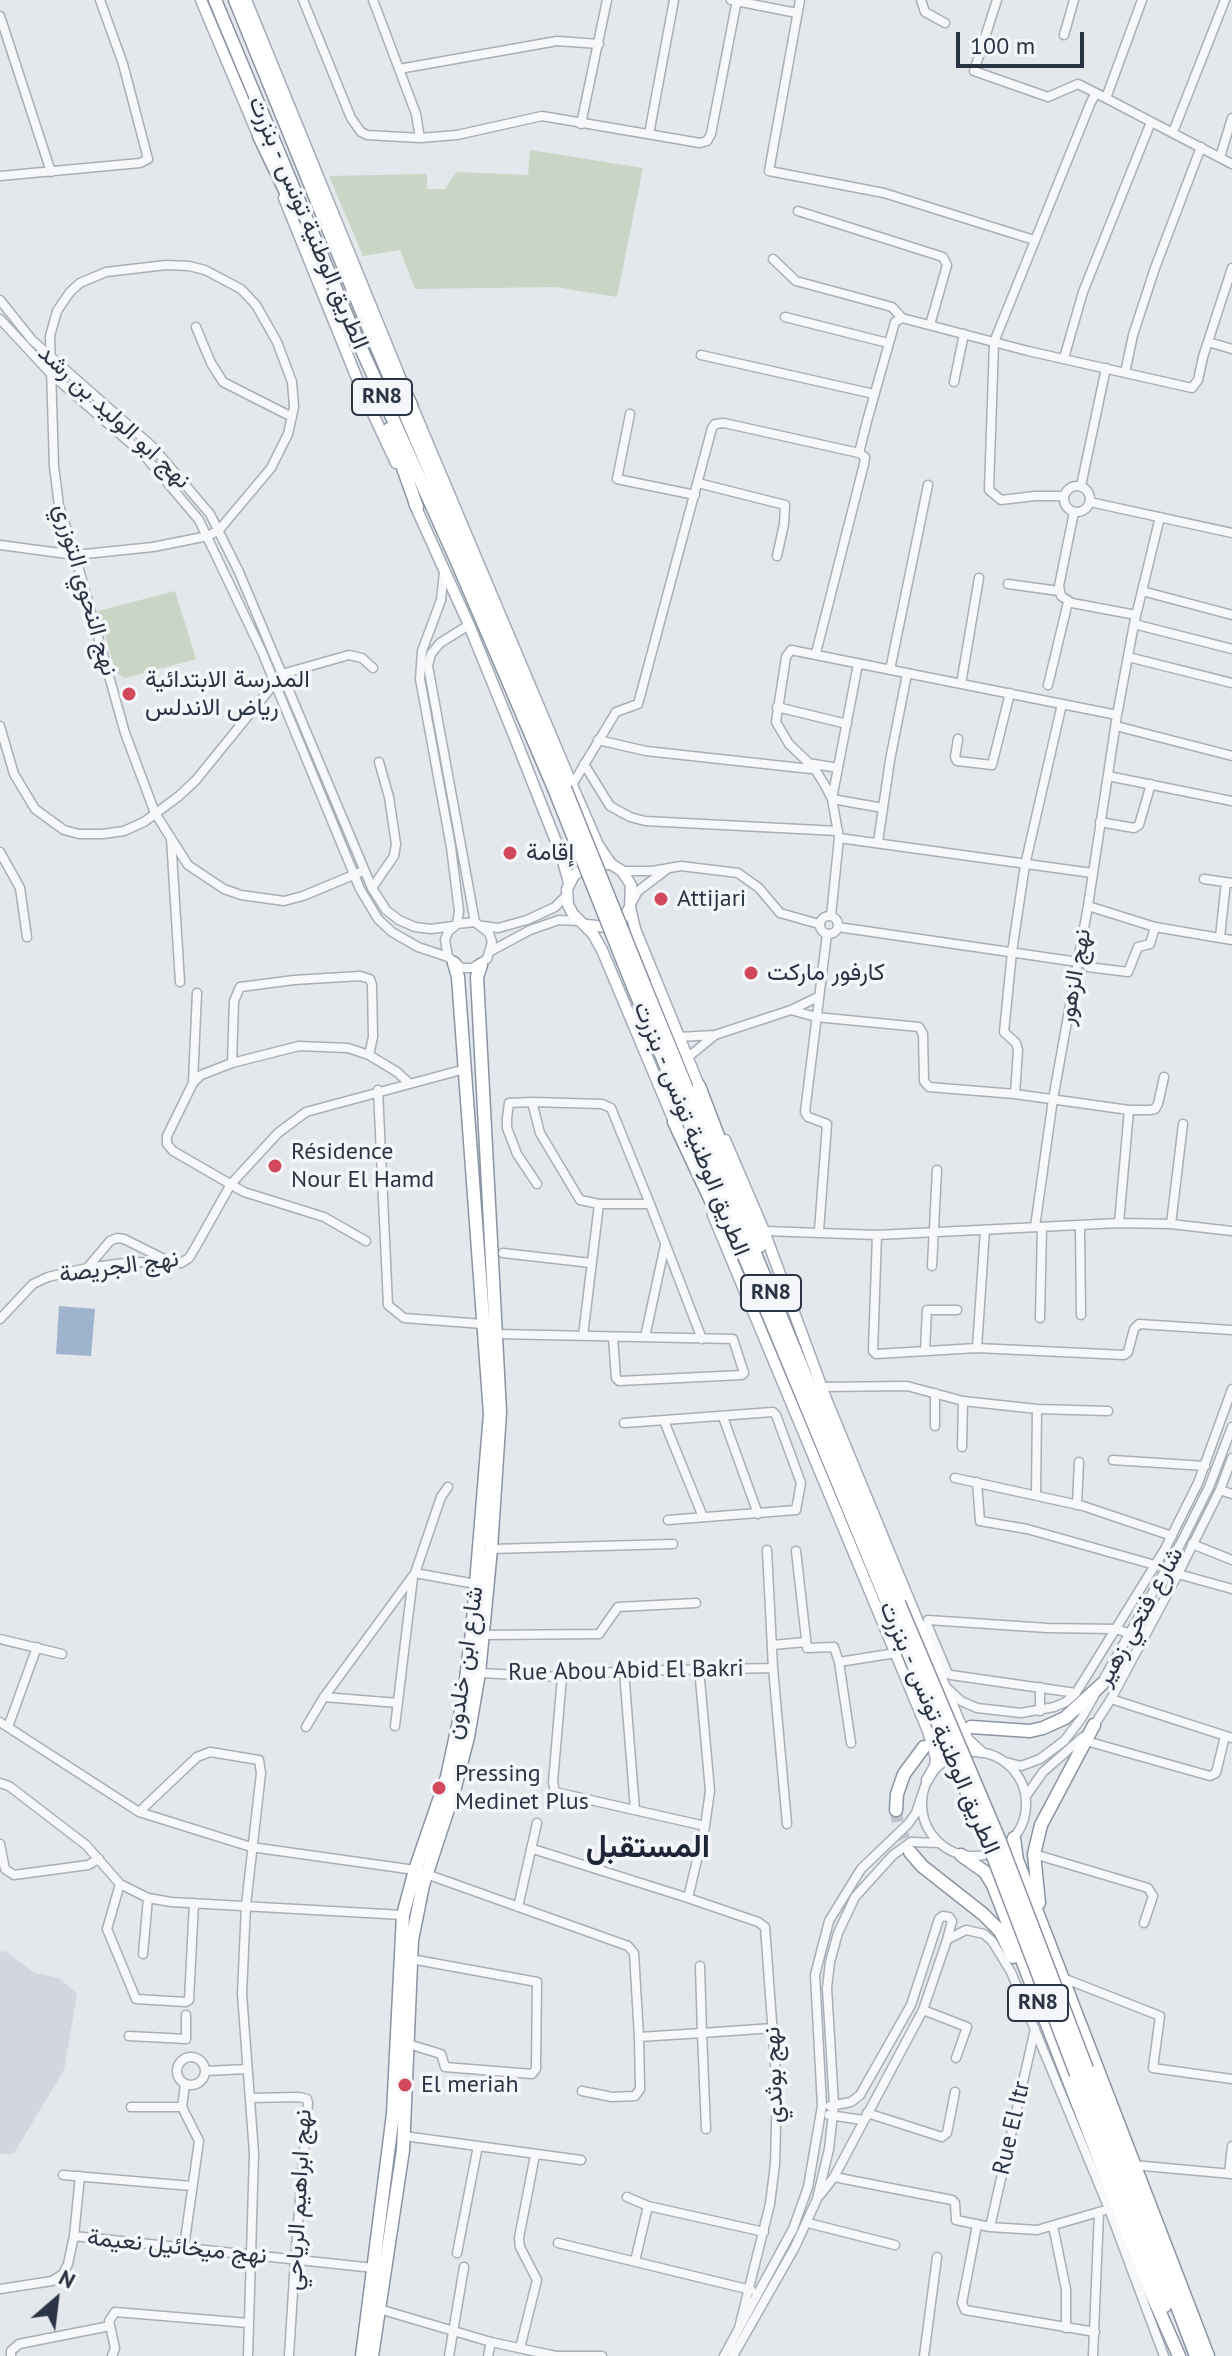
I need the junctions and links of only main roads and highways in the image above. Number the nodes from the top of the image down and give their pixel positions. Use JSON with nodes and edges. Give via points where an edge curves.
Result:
{"nodes":[{"id":1,"x":201,"y":0,"type":"edge"},
{"id":2,"x":215,"y":0,"type":"edge"},
{"id":3,"x":235,"y":0,"type":"edge"},
{"id":4,"x":244,"y":0,"type":"edge"},
{"id":5,"x":286,"y":123,"type":"junction"},
{"id":6,"x":259,"y":136,"type":"junction"},
{"id":7,"x":316,"y":198,"type":"junction"},
{"id":8,"x":353,"y":332,"type":"junction"},
{"id":9,"x":411,"y":405,"type":"junction"},
{"id":10,"x":417,"y":507,"type":"junction"},
{"id":11,"x":564,"y":788,"type":"junction"},
{"id":12,"x":611,"y":864,"type":"junction"},
{"id":13,"x":568,"y":889,"type":"junction"},
{"id":14,"x":631,"y":904,"type":"junction"},
{"id":15,"x":583,"y":923,"type":"junction"},
{"id":16,"x":451,"y":960,"type":"road end"},
{"id":17,"x":481,"y":965,"type":"road end"},
{"id":18,"x":639,"y":986,"type":"junction"},
{"id":19,"x":699,"y":1086,"type":"junction"},
{"id":20,"x":674,"y":1122,"type":"junction"},
{"id":21,"x":789,"y":1337,"type":"junction"},
{"id":22,"x":796,"y":1386,"type":"junction"},
{"id":23,"x":482,"y":1585,"type":"junction"},
{"id":24,"x":894,"y":1605,"type":"junction"},
{"id":25,"x":1102,"y":1684,"type":"road end"},
{"id":26,"x":1094,"y":1725,"type":"road end"},
{"id":27,"x":971,"y":1727,"type":"dead end"},
{"id":28,"x":924,"y":1747,"type":"dead end"},
{"id":29,"x":981,"y":1752,"type":"road end"},
{"id":30,"x":927,"y":1780,"type":"road end"},
{"id":31,"x":896,"y":1810,"type":"tunnel mouth"},
{"id":32,"x":1014,"y":1838,"type":"road end"},
{"id":33,"x":910,"y":1852,"type":"tunnel mouth"},
{"id":34,"x":961,"y":1855,"type":"road end"},
{"id":35,"x":421,"y":1872,"type":"junction"},
{"id":36,"x":1056,"y":1960,"type":"junction"},
{"id":37,"x":1030,"y":1982,"type":"junction"},
{"id":38,"x":1082,"y":2072,"type":"junction"},
{"id":39,"x":362,"y":2356,"type":"edge"},
{"id":40,"x":372,"y":2356,"type":"edge"},
{"id":41,"x":1180,"y":2356,"type":"edge"},
{"id":42,"x":1196,"y":2356,"type":"edge"},
{"id":43,"x":1208,"y":2356,"type":"edge"}],
"edges":[{"from":1,"to":6,"type":"main road"},
{"from":2,"to":8,"type":"highway","name":"الطريق الوطنية تونس - بنزرت","number":"RN8"},
{"from":3,"to":5,"type":"highway","name":"الطريق الوطنية تونس - بنزرت","number":"RN8"},
{"from":4,"to":5,"type":"highway","number":"RN8"},
{"from":4,"to":9,"type":"main road"},
{"from":5,"to":7,"type":"highway","name":"الطريق الوطنية تونس - بنزرت","number":"RN8"},
{"from":6,"to":8,"type":"highway","number":"RN8"},
{"from":6,"to":10,"type":"main road","via":[[360,386]]},
{"from":7,"to":9,"type":"highway","number":"RN8"},
{"from":7,"to":11,"type":"highway","name":"الطريق الوطنية تونس - بنزرت","number":"RN8"},
{"from":8,"to":10,"type":"highway"},
{"from":8,"to":11,"type":"highway","name":"الطريق الوطنية تونس - بنزرت","number":"RN8"},
{"from":9,"to":11,"type":"main road"},
{"from":10,"to":13,"type":"main road","via":[[561,854]]},
{"from":11,"to":12,"type":"main road"},
{"from":11,"to":18,"type":"highway","name":"الطريق الوطنية تونس - بنزرت","number":"RN8","bridge":true},
{"from":12,"to":13,"type":"main road","via":[[582,868]]},
{"from":12,"to":14,"type":"main road","via":[[631,885]]},
{"from":13,"to":15,"type":"main road","via":[[568,905]]},
{"from":14,"to":15,"type":"main road","via":[[625,916],[607,927]]},
{"from":14,"to":19,"type":"main road","via":[[635,929]]},
{"from":15,"to":20,"type":"main road","via":[[602,950]]},
{"from":16,"to":23,"type":"highway","name":"شارع ابن خلدون","via":[[458,977],[490,1414]]},
{"from":17,"to":23,"type":"highway","name":"شارع ابن خلدون","via":[[477,977],[500,1412],[491,1549]]},
{"from":18,"to":21,"type":"highway","name":"الطريق الوطنية تونس - بنزرت","number":"RN8"},
{"from":18,"to":22,"type":"highway","name":"الطريق الوطنية تونس - بنزرت","number":"RN8"},
{"from":19,"to":21,"type":"highway","via":[[764,1255]]},
{"from":19,"to":29,"type":"main road","via":[[737,1164],[821,1387],[968,1740]]},
{"from":20,"to":22,"type":"highway"},
{"from":20,"to":30,"type":"main road","via":[[934,1749],[935,1766]]},
{"from":21,"to":24,"type":"highway","name":"الطريق الوطنية تونس - بنزرت","number":"RN8"},
{"from":22,"to":24,"type":"highway","name":"الطريق الوطنية تونس - بنزرت","number":"RN8"},
{"from":23,"to":35,"type":"highway","name":"شارع ابن خلدون","via":[[456,1736]]},
{"from":23,"to":35,"type":"highway","name":"شارع ابن خلدون","via":[[483,1635],[468,1737],[454,1791]]},
{"from":24,"to":38,"type":"highway","name":"الطريق الوطنية تونس - بنزرت","number":"RN8","bridge":true},
{"from":25,"to":27,"type":"highway","via":[[1065,1718],[1043,1728]]},
{"from":26,"to":36,"type":"highway","via":[[1048,1809],[1034,1854],[1039,1902]]},
{"from":28,"to":31,"type":"highway","via":[[904,1774]]},
{"from":32,"to":36,"type":"highway","via":[[1017,1860]]},
{"from":33,"to":37,"type":"highway","number":"RN8","via":[[1000,1931]]},
{"from":34,"to":37,"type":"highway","number":"RN8","via":[[985,1872],[993,1885]]},
{"from":35,"to":39,"type":"highway","name":"شارع ابن خلدون","via":[[403,1915],[393,2114]]},
{"from":35,"to":40,"type":"highway","name":"شارع ابن خلدون","via":[[411,1959],[404,2136]]},
{"from":36,"to":43,"type":"highway"},
{"from":37,"to":41,"type":"highway","number":"RN8"},
{"from":38,"to":41,"type":"highway","name":"الطريق الوطنية تونس - بنزرت","number":"RN8"},
{"from":38,"to":42,"type":"highway","name":"الطريق الوطنية تونس - بنزرت","number":"RN8"}]}
